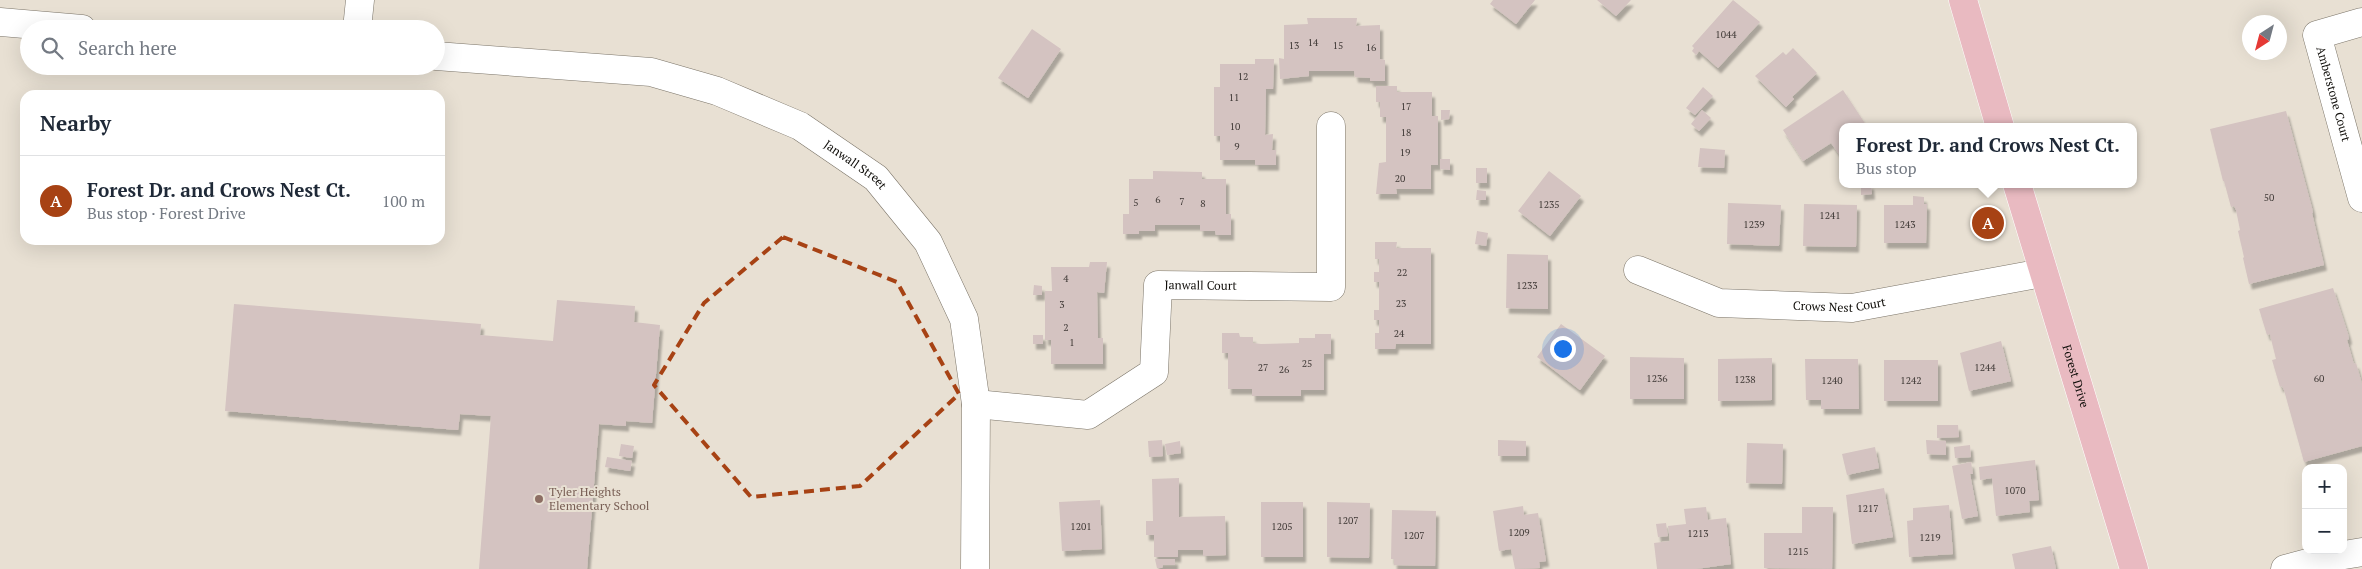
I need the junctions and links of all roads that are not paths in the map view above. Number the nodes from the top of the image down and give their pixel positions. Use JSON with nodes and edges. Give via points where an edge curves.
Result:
{"nodes":[{"id":1,"x":360,"y":0,"type":"edge"},
{"id":2,"x":1963,"y":0,"type":"edge"},
{"id":3,"x":358,"y":20,"type":"edge"},
{"id":4,"x":0,"y":22,"type":"edge"},
{"id":5,"x":2362,"y":22,"type":"edge"},
{"id":6,"x":20,"y":24,"type":"edge"},
{"id":7,"x":445,"y":57,"type":"edge"},
{"id":8,"x":1999,"y":123,"type":"edge"},
{"id":9,"x":1331,"y":126,"type":"dead end"},
{"id":10,"x":2017,"y":188,"type":"edge"},
{"id":11,"x":2362,"y":198,"type":"edge"},
{"id":12,"x":1638,"y":270,"type":"dead end"},
{"id":13,"x":2042,"y":273,"type":"junction"},
{"id":14,"x":976,"y":404,"type":"junction"},
{"id":15,"x":2362,"y":552,"type":"edge"},
{"id":16,"x":975,"y":569,"type":"edge"},
{"id":17,"x":2134,"y":569,"type":"edge"},
{"id":18,"x":2285,"y":569,"type":"edge"}],
"edges":[{"from":1,"to":3,"type":"street"},
{"from":2,"to":8,"type":"main road"},
{"from":4,"to":6,"type":"street"},
{"from":5,"to":11,"type":"street","name":"Amberstone Court","via":[[2317,35]]},
{"from":7,"to":14,"type":"street","name":"Janwall Street","via":[[651,72],[717,91],[800,126],[876,178],[928,242],[964,319]]},
{"from":9,"to":14,"type":"street","name":"Janwall Court","via":[[1331,287],[1158,285],[1154,372],[1088,415]]},
{"from":10,"to":13,"type":"main road","name":"Forest Drive"},
{"from":12,"to":13,"type":"street","name":"Crows Nest Court","via":[[1719,303],[1852,308]]},
{"from":13,"to":17,"type":"main road","name":"Forest Drive"},
{"from":14,"to":16,"type":"street","name":"Janwall Street"},
{"from":15,"to":18,"type":"street"}]}
